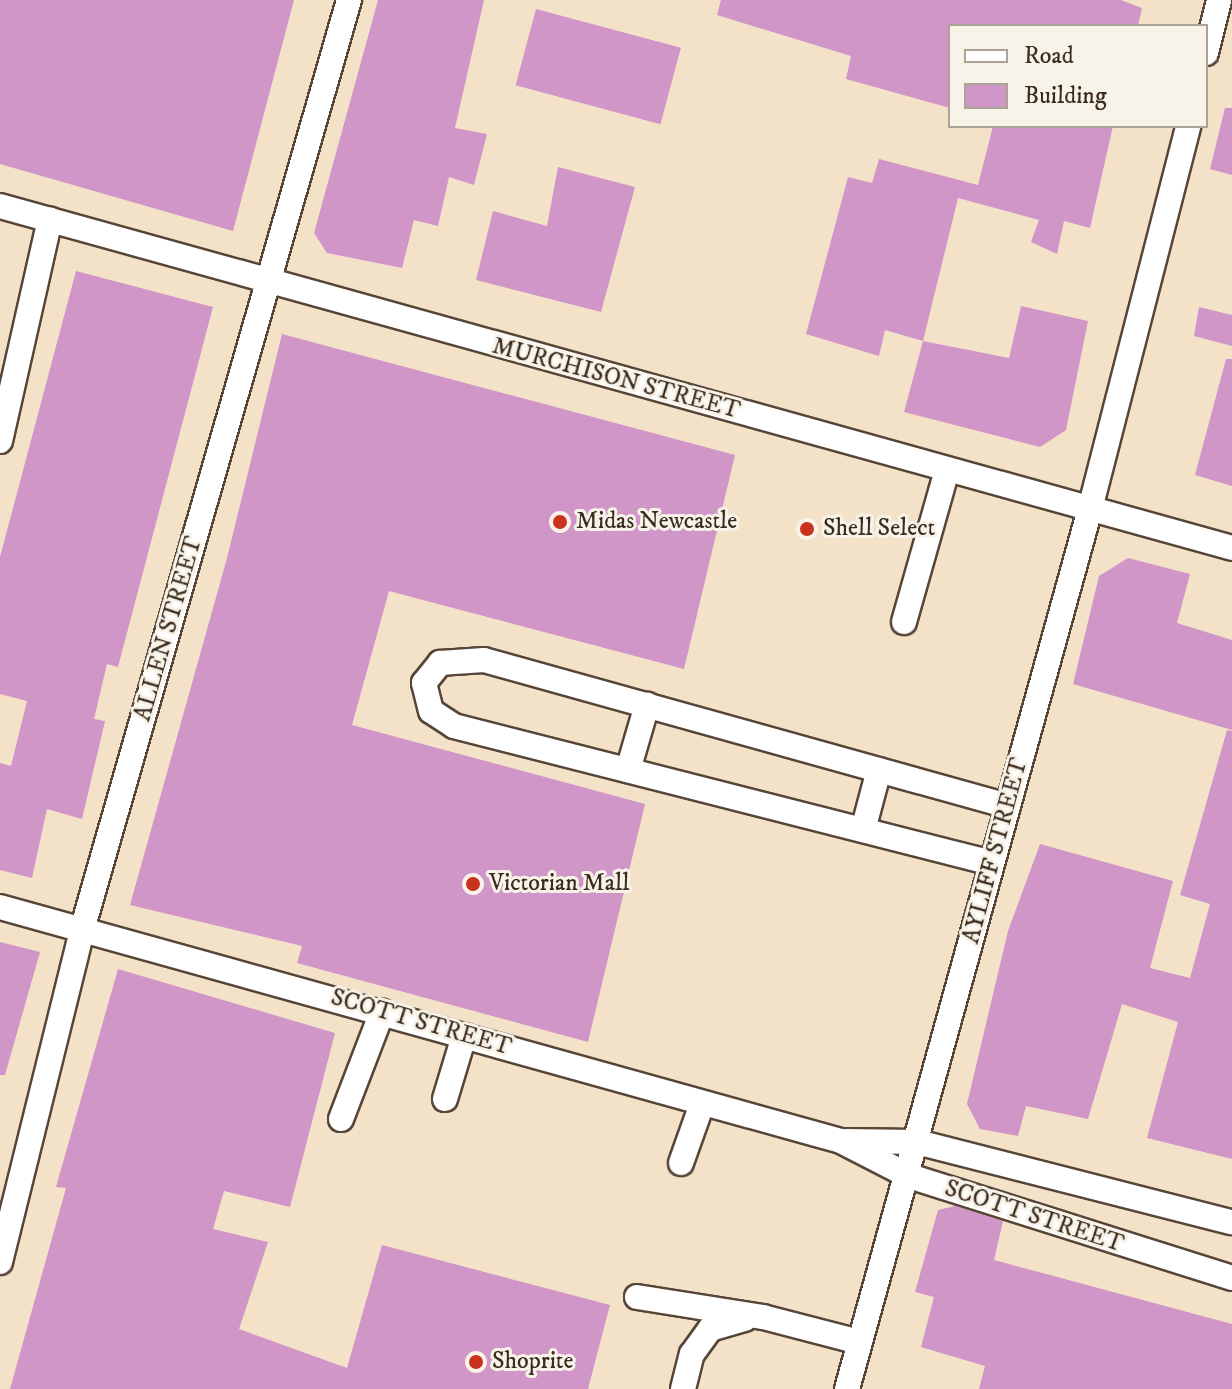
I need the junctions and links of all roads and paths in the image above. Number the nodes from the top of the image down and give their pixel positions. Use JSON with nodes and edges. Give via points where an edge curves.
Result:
{"nodes":[{"id":1,"x":349,"y":0,"type":"edge"},
{"id":2,"x":1219,"y":0,"type":"edge"},
{"id":3,"x":1208,"y":45,"type":"edge"},
{"id":4,"x":1187,"y":128,"type":"edge"},
{"id":5,"x":0,"y":206,"type":"edge"},
{"id":6,"x":50,"y":220,"type":"junction"},
{"id":7,"x":269,"y":283,"type":"junction"},
{"id":8,"x":0,"y":441,"type":"edge"},
{"id":9,"x":947,"y":470,"type":"junction"},
{"id":10,"x":1090,"y":509,"type":"junction"},
{"id":11,"x":1232,"y":548,"type":"edge"},
{"id":12,"x":904,"y":622,"type":"dead end"},
{"id":13,"x":647,"y":705,"type":"junction"},
{"id":14,"x":628,"y":770,"type":"junction"},
{"id":15,"x":879,"y":770,"type":"junction"},
{"id":16,"x":1008,"y":806,"type":"junction"},
{"id":17,"x":863,"y":830,"type":"junction"},
{"id":18,"x":992,"y":863,"type":"junction"},
{"id":19,"x":0,"y":907,"type":"edge"},
{"id":20,"x":82,"y":930,"type":"junction"},
{"id":21,"x":382,"y":1012,"type":"junction"},
{"id":22,"x":464,"y":1036,"type":"junction"},
{"id":23,"x":445,"y":1099,"type":"dead end"},
{"id":24,"x":702,"y":1104,"type":"junction"},
{"id":25,"x":341,"y":1119,"type":"dead end"},
{"id":26,"x":841,"y":1141,"type":"junction"},
{"id":27,"x":917,"y":1142,"type":"junction"},
{"id":28,"x":681,"y":1163,"type":"dead end"},
{"id":29,"x":1042,"y":1173,"type":"junction"},
{"id":30,"x":909,"y":1176,"type":"junction"},
{"id":31,"x":1028,"y":1215,"type":"junction"},
{"id":32,"x":1232,"y":1222,"type":"edge"},
{"id":33,"x":0,"y":1260,"type":"edge"},
{"id":34,"x":1232,"y":1278,"type":"edge"},
{"id":35,"x":637,"y":1297,"type":"dead end"},
{"id":36,"x":763,"y":1317,"type":"junction"},
{"id":37,"x":860,"y":1342,"type":"junction"},
{"id":38,"x":683,"y":1389,"type":"edge"},
{"id":39,"x":847,"y":1389,"type":"edge"}],
"edges":[{"from":1,"to":7,"type":"street","name":"ALLEN STREET"},
{"from":2,"to":3,"type":"street"},
{"from":4,"to":10,"type":"street","name":"AYLIFF STREET"},
{"from":5,"to":6,"type":"street","name":"MURCHISON STREET"},
{"from":6,"to":7,"type":"street","name":"MURCHISON STREET"},
{"from":6,"to":8,"type":"street"},
{"from":7,"to":9,"type":"street","name":"MURCHISON STREET"},
{"from":7,"to":20,"type":"street","name":"ALLEN STREET"},
{"from":9,"to":10,"type":"street","name":"MURCHISON STREET"},
{"from":9,"to":12,"type":"street"},
{"from":10,"to":11,"type":"street","name":"MURCHISON STREET"},
{"from":10,"to":16,"type":"street","name":"AYLIFF STREET"},
{"from":13,"to":14,"type":"street"},
{"from":13,"to":14,"type":"street","via":[[484,660],[440,663],[424,683],[431,711],[454,726]]},
{"from":13,"to":15,"type":"street"},
{"from":14,"to":17,"type":"street"},
{"from":15,"to":16,"type":"street"},
{"from":15,"to":17,"type":"street"},
{"from":16,"to":18,"type":"street","name":"AYLIFF STREET"},
{"from":17,"to":18,"type":"street"},
{"from":18,"to":27,"type":"street","name":"AYLIFF STREET"},
{"from":19,"to":20,"type":"street","name":"SCOTT STREET"},
{"from":20,"to":21,"type":"street","name":"SCOTT STREET"},
{"from":20,"to":33,"type":"street","name":"ALLEN STREET"},
{"from":21,"to":22,"type":"street","name":"SCOTT STREET"},
{"from":21,"to":25,"type":"street"},
{"from":22,"to":23,"type":"street"},
{"from":22,"to":24,"type":"street","name":"SCOTT STREET"},
{"from":24,"to":26,"type":"street","name":"SCOTT STREET"},
{"from":24,"to":28,"type":"street"},
{"from":26,"to":27,"type":"street","name":"SCOTT STREET"},
{"from":26,"to":30,"type":"street","name":"SCOTT STREET"},
{"from":27,"to":29,"type":"street","name":"SCOTT STREET"},
{"from":27,"to":30,"type":"street","name":"AYLIFF STREET"},
{"from":29,"to":31,"type":"street"},
{"from":29,"to":32,"type":"street","name":"SCOTT STREET"},
{"from":30,"to":31,"type":"street","name":"SCOTT STREET"},
{"from":30,"to":37,"type":"street","name":"AYLIFF STREET"},
{"from":31,"to":34,"type":"street","name":"SCOTT STREET"},
{"from":35,"to":36,"type":"street"},
{"from":36,"to":37,"type":"street"},
{"from":36,"to":38,"type":"street","via":[[727,1321],[710,1329],[692,1354]]},
{"from":37,"to":39,"type":"street","name":"AYLIFF STREET"}]}
